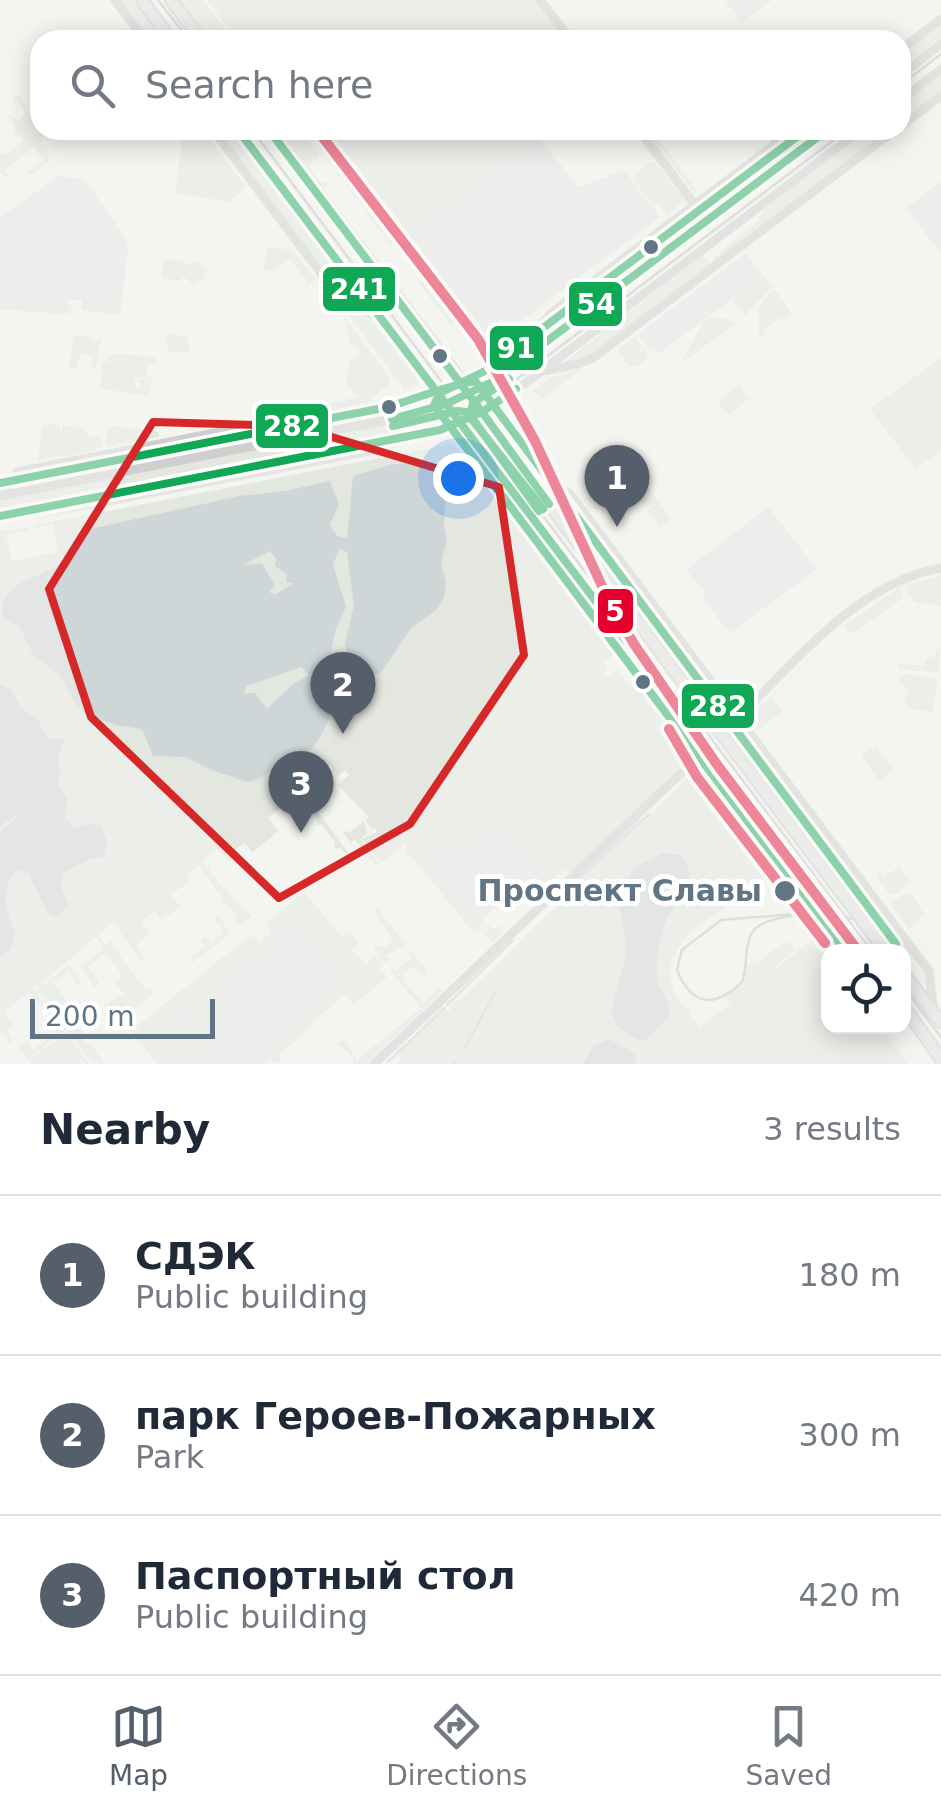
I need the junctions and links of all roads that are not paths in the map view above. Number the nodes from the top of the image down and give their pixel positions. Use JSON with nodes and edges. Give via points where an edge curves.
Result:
{"nodes":[{"id":1,"x":115,"y":0,"type":"edge"},
{"id":2,"x":142,"y":0,"type":"edge"},
{"id":3,"x":171,"y":0,"type":"edge"},
{"id":4,"x":540,"y":0,"type":"edge"},
{"id":5,"x":941,"y":19,"type":"edge"},
{"id":6,"x":138,"y":30,"type":"edge"},
{"id":7,"x":164,"y":30,"type":"edge"},
{"id":8,"x":194,"y":30,"type":"edge"},
{"id":9,"x":563,"y":30,"type":"edge"},
{"id":10,"x":911,"y":42,"type":"edge"},
{"id":11,"x":941,"y":44,"type":"edge"},
{"id":12,"x":911,"y":66,"type":"edge"},
{"id":13,"x":941,"y":70,"type":"edge"},
{"id":14,"x":911,"y":92,"type":"edge"},
{"id":15,"x":941,"y":96,"type":"edge"},
{"id":16,"x":911,"y":118,"type":"edge"},
{"id":17,"x":221,"y":140,"type":"edge"},
{"id":18,"x":246,"y":140,"type":"edge"},
{"id":19,"x":277,"y":140,"type":"edge"},
{"id":20,"x":646,"y":140,"type":"edge"},
{"id":21,"x":781,"y":140,"type":"edge"},
{"id":22,"x":815,"y":140,"type":"edge"},
{"id":23,"x":848,"y":140,"type":"edge"},
{"id":24,"x":882,"y":140,"type":"edge"},
{"id":25,"x":695,"y":205,"type":"junction"},
{"id":26,"x":380,"y":317,"type":"junction"},
{"id":27,"x":538,"y":348,"type":"junction"},
{"id":28,"x":540,"y":371,"type":"junction"},
{"id":29,"x":470,"y":394,"type":"junction"},
{"id":30,"x":446,"y":404,"type":"junction"},
{"id":31,"x":482,"y":412,"type":"junction"},
{"id":32,"x":460,"y":423,"type":"junction"},
{"id":33,"x":319,"y":433,"type":"junction"},
{"id":34,"x":521,"y":464,"type":"junction"},
{"id":35,"x":2,"y":496,"type":"edge"},
{"id":36,"x":0,"y":516,"type":"edge"},
{"id":37,"x":941,"y":568,"type":"edge"},
{"id":38,"x":738,"y":718,"type":"junction"},
{"id":39,"x":702,"y":740,"type":"junction"},
{"id":40,"x":694,"y":760,"type":"junction"},
{"id":41,"x":721,"y":766,"type":"junction"},
{"id":42,"x":842,"y":924,"type":"junction"},
{"id":43,"x":841,"y":944,"type":"edge"},
{"id":44,"x":856,"y":944,"type":"edge"},
{"id":45,"x":880,"y":944,"type":"edge"},
{"id":46,"x":911,"y":983,"type":"edge"},
{"id":47,"x":938,"y":1017,"type":"edge"},
{"id":48,"x":911,"y":1024,"type":"edge"},
{"id":49,"x":941,"y":1059,"type":"edge"},
{"id":50,"x":374,"y":1064,"type":"edge"}],
"edges":[{"from":1,"to":6,"type":"street"},
{"from":2,"to":7,"type":"main road"},
{"from":3,"to":8,"type":"main road"},
{"from":4,"to":9,"type":"street"},
{"from":5,"to":10,"type":"street"},
{"from":11,"to":12,"type":"street"},
{"from":13,"to":14,"type":"street"},
{"from":15,"to":16,"type":"street"},
{"from":17,"to":26,"type":"street","via":[[341,300]]},
{"from":18,"to":26,"type":"main road"},
{"from":19,"to":29,"type":"main road"},
{"from":20,"to":25,"type":"street"},
{"from":21,"to":25,"type":"street"},
{"from":22,"to":27,"type":"street"},
{"from":23,"to":28,"type":"street"},
{"from":24,"to":28,"type":"street","via":[[593,358]]},
{"from":25,"to":27,"type":"street","via":[[550,314],[537,331]]},
{"from":26,"to":30,"type":"main road"},
{"from":27,"to":29,"type":"street"},
{"from":28,"to":31,"type":"street"},
{"from":29,"to":30,"type":"street"},
{"from":29,"to":31,"type":"main road"},
{"from":30,"to":32,"type":"main road"},
{"from":30,"to":33,"type":"street"},
{"from":31,"to":32,"type":"street"},
{"from":31,"to":34,"type":"main road"},
{"from":32,"to":36,"type":"street"},
{"from":32,"to":39,"type":"main road"},
{"from":33,"to":35,"type":"street"},
{"from":33,"to":35,"type":"street","via":[[290,418],[17,472]]},
{"from":34,"to":38,"type":"street","via":[[570,494]]},
{"from":34,"to":45,"type":"main road"},
{"from":37,"to":38,"type":"street","via":[[897,580],[859,604]]},
{"from":38,"to":47,"type":"street","via":[[930,971]]},
{"from":39,"to":40,"type":"street"},
{"from":39,"to":41,"type":"main road"},
{"from":40,"to":41,"type":"street","via":[[706,757]]},
{"from":40,"to":50,"type":"street"},
{"from":41,"to":42,"type":"main road"},
{"from":42,"to":43,"type":"street"},
{"from":42,"to":44,"type":"main road"},
{"from":46,"to":47,"type":"main road"},
{"from":48,"to":49,"type":"main road"}]}
